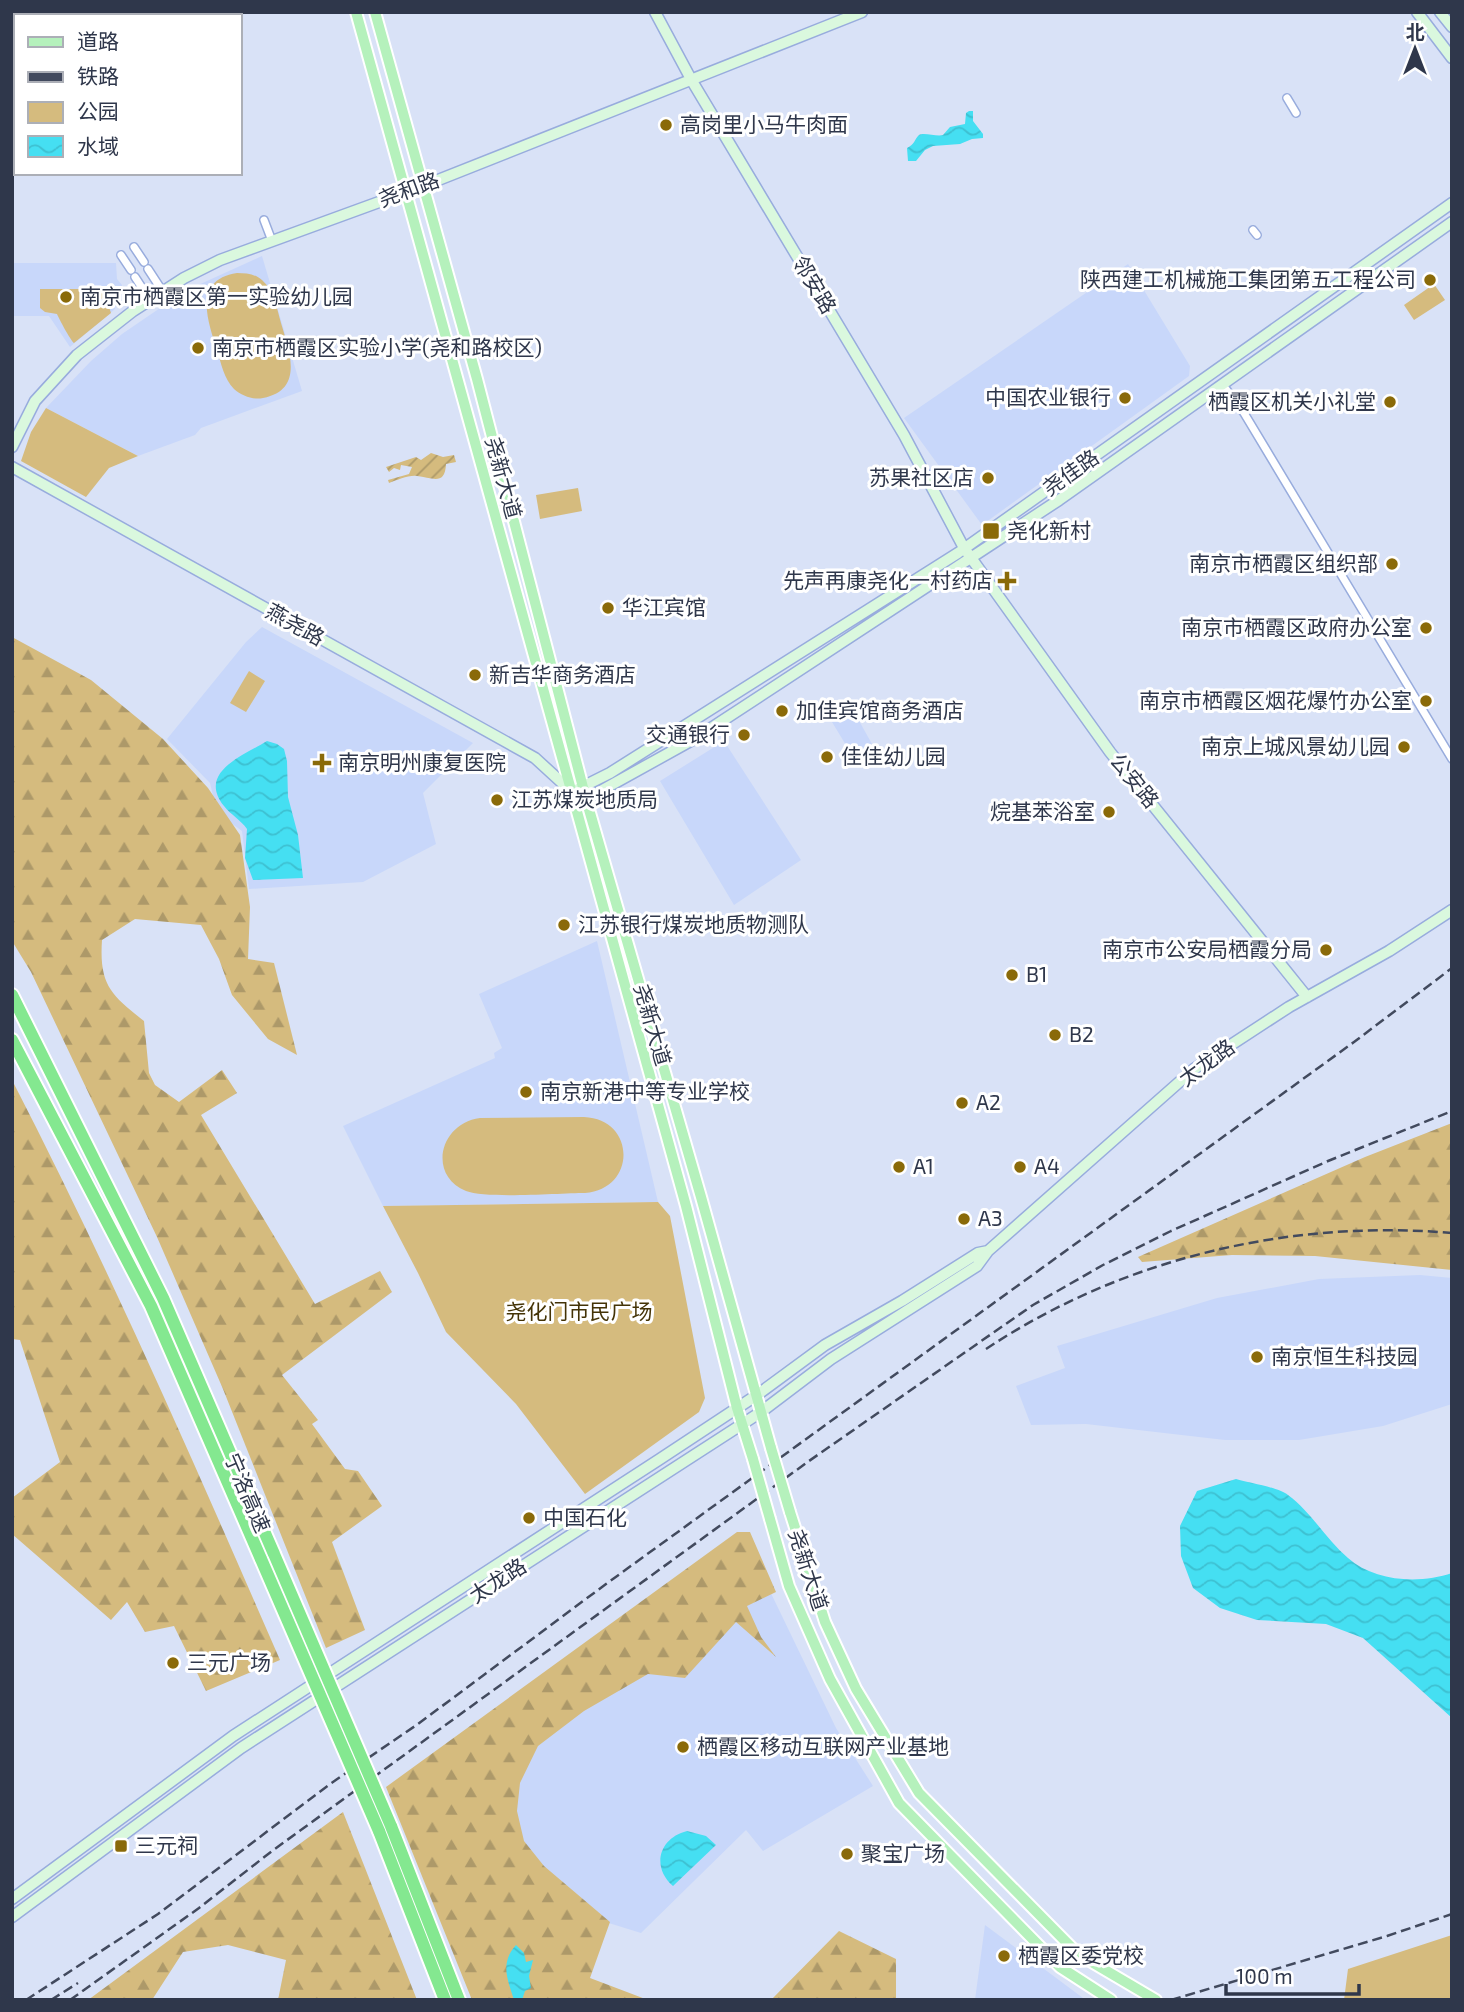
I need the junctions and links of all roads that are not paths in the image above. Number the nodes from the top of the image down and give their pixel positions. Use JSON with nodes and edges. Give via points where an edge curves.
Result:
{"nodes":[{"id":1,"x":356,"y":12,"type":"edge"},
{"id":2,"x":375,"y":12,"type":"edge"},
{"id":3,"x":655,"y":12,"type":"edge"},
{"id":4,"x":862,"y":12,"type":"edge"},
{"id":5,"x":1417,"y":12,"type":"edge"},
{"id":6,"x":1440,"y":12,"type":"edge"},
{"id":7,"x":1452,"y":27,"type":"edge"},
{"id":8,"x":1452,"y":58,"type":"edge"},
{"id":9,"x":692,"y":81,"type":"junction"},
{"id":10,"x":1287,"y":98,"type":"dead end"},
{"id":11,"x":1296,"y":113,"type":"dead end"},
{"id":12,"x":424,"y":186,"type":"junction"},
{"id":13,"x":404,"y":192,"type":"junction"},
{"id":14,"x":1452,"y":203,"type":"edge"},
{"id":15,"x":264,"y":220,"type":"dead end"},
{"id":16,"x":1452,"y":222,"type":"edge"},
{"id":17,"x":272,"y":241,"type":"junction"},
{"id":18,"x":134,"y":247,"type":"dead end"},
{"id":19,"x":121,"y":255,"type":"dead end"},
{"id":20,"x":163,"y":292,"type":"junction"},
{"id":21,"x":150,"y":300,"type":"junction"},
{"id":22,"x":1223,"y":385,"type":"junction"},
{"id":23,"x":12,"y":447,"type":"edge"},
{"id":24,"x":12,"y":467,"type":"edge"},
{"id":25,"x":964,"y":548,"type":"junction"},
{"id":26,"x":971,"y":558,"type":"junction"},
{"id":27,"x":1452,"y":759,"type":"edge"},
{"id":28,"x":584,"y":787,"type":"junction"},
{"id":29,"x":571,"y":791,"type":"junction"},
{"id":30,"x":586,"y":799,"type":"junction"},
{"id":31,"x":1452,"y":909,"type":"edge"},
{"id":32,"x":12,"y":995,"type":"edge"},
{"id":33,"x":1307,"y":997,"type":"junction"},
{"id":34,"x":12,"y":1040,"type":"edge"},
{"id":35,"x":988,"y":1251,"type":"junction"},
{"id":36,"x":757,"y":1395,"type":"junction"},
{"id":37,"x":737,"y":1408,"type":"junction"},
{"id":38,"x":761,"y":1412,"type":"junction"},
{"id":39,"x":741,"y":1423,"type":"junction"},
{"id":40,"x":267,"y":1556,"type":"junction"},
{"id":41,"x":385,"y":1829,"type":"junction"},
{"id":42,"x":12,"y":1899,"type":"edge"},
{"id":43,"x":12,"y":1917,"type":"edge"},
{"id":44,"x":445,"y":2000,"type":"edge"},
{"id":45,"x":459,"y":2000,"type":"edge"},
{"id":46,"x":1111,"y":2000,"type":"edge"},
{"id":47,"x":1156,"y":2000,"type":"edge"}],
"edges":[{"from":1,"to":13,"type":"main road","name":"尧新大道"},
{"from":2,"to":12,"type":"main road","name":"尧新大道"},
{"from":3,"to":9,"type":"main road","name":"邻安路"},
{"from":4,"to":9,"type":"main road","name":"尧和路"},
{"from":5,"to":8,"type":"main road"},
{"from":6,"to":7,"type":"main road"},
{"from":9,"to":12,"type":"main road","name":"尧和路"},
{"from":9,"to":25,"type":"main road","name":"邻安路","via":[[904,435]]},
{"from":10,"to":11,"type":"street"},
{"from":12,"to":13,"type":"main road","name":"尧和路"},
{"from":12,"to":28,"type":"main road","name":"尧新大道"},
{"from":13,"to":17,"type":"main road","name":"尧和路"},
{"from":13,"to":29,"type":"main road","name":"尧新大道"},
{"from":14,"to":25,"type":"main road","name":"尧佳路"},
{"from":15,"to":17,"type":"street"},
{"from":16,"to":22,"type":"main road","name":"尧佳路"},
{"from":17,"to":20,"type":"main road","name":"尧和路","via":[[220,260]]},
{"from":18,"to":20,"type":"street"},
{"from":19,"to":21,"type":"street"},
{"from":20,"to":21,"type":"main road","name":"尧和路"},
{"from":21,"to":23,"type":"main road","name":"尧和路","via":[[77,355],[35,401]]},
{"from":22,"to":26,"type":"main road","name":"尧佳路"},
{"from":22,"to":27,"type":"street"},
{"from":24,"to":29,"type":"main road","name":"燕尧路","via":[[535,758]]},
{"from":25,"to":26,"type":"main road","name":"邻安路"},
{"from":25,"to":28,"type":"main road","name":"尧佳路"},
{"from":26,"to":30,"type":"main road","name":"尧佳路","via":[[696,738]]},
{"from":26,"to":33,"type":"main road","name":"公安路","via":[[1110,752]]},
{"from":28,"to":29,"type":"main road","name":"尧佳路"},
{"from":28,"to":30,"type":"main road","name":"尧新大道"},
{"from":29,"to":30,"type":"main road"},
{"from":29,"to":37,"type":"main road","name":"尧新大道"},
{"from":30,"to":36,"type":"main road","name":"尧新大道"},
{"from":31,"to":33,"type":"main road","name":"太龙路"},
{"from":32,"to":40,"type":"highway","name":"宁洛高速","via":[[163,1298]]},
{"from":33,"to":35,"type":"main road","name":"太龙路","via":[[1194,1069]]},
{"from":34,"to":40,"type":"highway","name":"宁洛高速","via":[[152,1306]]},
{"from":35,"to":36,"type":"main road","name":"太龙路","via":[[836,1339]]},
{"from":35,"to":38,"type":"main road","name":"太龙路","via":[[977,1266],[831,1359]]},
{"from":36,"to":37,"type":"main road","name":"太龙路"},
{"from":36,"to":38,"type":"main road","name":"尧新大道"},
{"from":37,"to":39,"type":"main road","name":"尧新大道"},
{"from":37,"to":42,"type":"main road","name":"太龙路","via":[[233,1736]]},
{"from":38,"to":39,"type":"main road","name":"太龙路"},
{"from":38,"to":47,"type":"main road","name":"尧新大道","bridge":true,"via":[[825,1622],[856,1689],[919,1793],[1078,1954]]},
{"from":39,"to":43,"type":"main road","name":"太龙路","via":[[240,1748]]},
{"from":39,"to":46,"type":"main road","name":"尧新大道","bridge":true,"via":[[789,1586],[830,1679],[899,1803],[1060,1967]]},
{"from":40,"to":41,"type":"highway","name":"宁洛高速","bridge":true},
{"from":41,"to":44,"type":"highway","name":"宁洛高速"},
{"from":41,"to":45,"type":"highway","name":"宁洛高速"}]}
